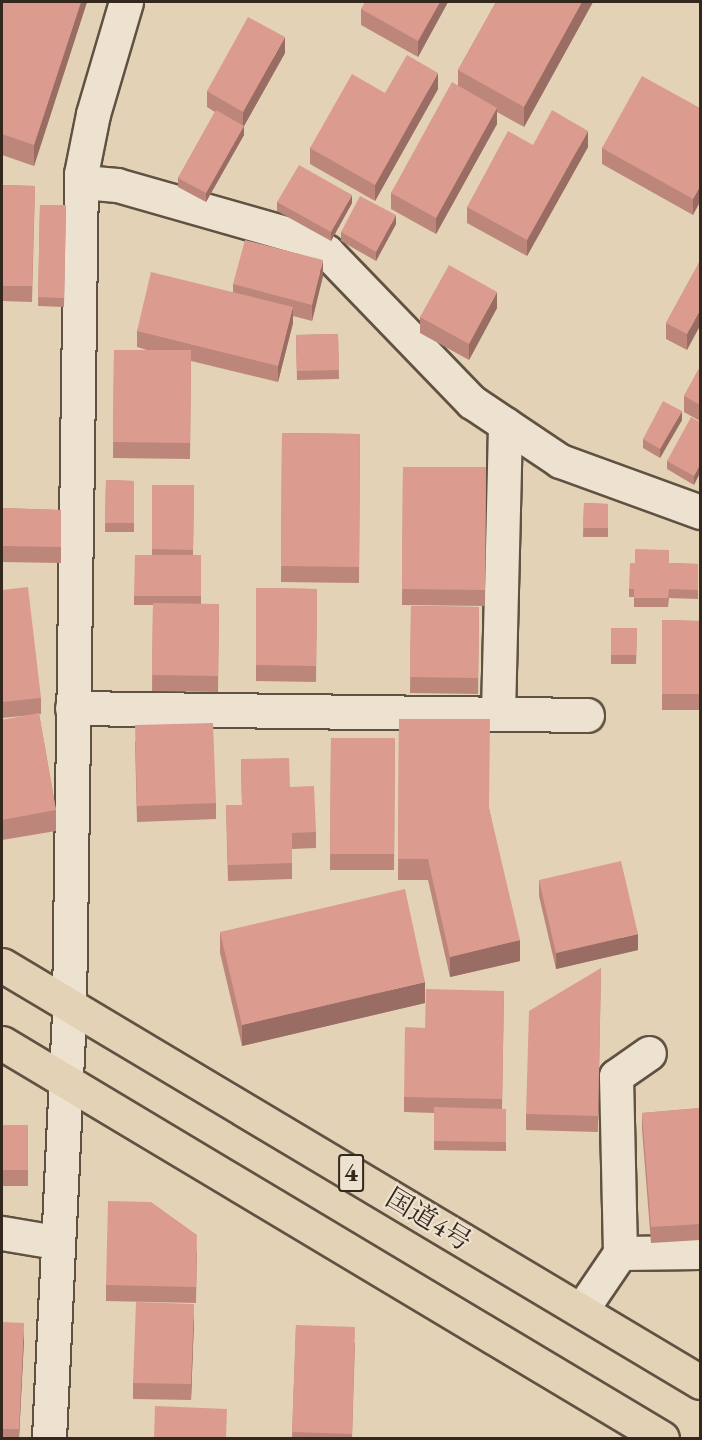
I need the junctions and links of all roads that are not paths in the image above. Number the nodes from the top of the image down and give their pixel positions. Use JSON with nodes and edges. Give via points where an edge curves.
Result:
{"nodes":[{"id":1,"x":126,"y":2,"type":"edge"},
{"id":2,"x":83,"y":182,"type":"junction"},
{"id":3,"x":505,"y":424,"type":"junction"},
{"id":4,"x":700,"y":512,"type":"edge"},
{"id":5,"x":72,"y":708,"type":"junction"},
{"id":6,"x":498,"y":713,"type":"junction"},
{"id":7,"x":587,"y":715,"type":"dead end"},
{"id":8,"x":2,"y":966,"type":"edge"},
{"id":9,"x":69,"y":1006,"type":"junction"},
{"id":10,"x":2,"y":1043,"type":"edge"},
{"id":11,"x":649,"y":1053,"type":"dead end"},
{"id":12,"x":63,"y":1081,"type":"junction"},
{"id":13,"x":2,"y":1233,"type":"edge"},
{"id":14,"x":56,"y":1242,"type":"junction"},
{"id":15,"x":700,"y":1252,"type":"edge"},
{"id":16,"x":621,"y":1253,"type":"junction"},
{"id":17,"x":582,"y":1310,"type":"junction"},
{"id":18,"x":700,"y":1382,"type":"edge"},
{"id":19,"x":49,"y":1438,"type":"edge"},
{"id":20,"x":662,"y":1438,"type":"edge"}],
"edges":[{"from":1,"to":2,"type":"street","via":[[93,114],[81,174]]},
{"from":2,"to":3,"type":"street","via":[[117,185],[310,240],[327,252],[472,402]]},
{"from":2,"to":5,"type":"street"},
{"from":3,"to":4,"type":"street","via":[[560,461]]},
{"from":3,"to":6,"type":"street"},
{"from":5,"to":6,"type":"street"},
{"from":5,"to":9,"type":"street"},
{"from":6,"to":7,"type":"street"},
{"from":8,"to":9,"type":"highway","name":"国道4号","number":"4"},
{"from":9,"to":12,"type":"street"},
{"from":9,"to":17,"type":"highway","name":"国道4号","number":"4"},
{"from":10,"to":12,"type":"highway"},
{"from":11,"to":16,"type":"street","via":[[616,1076]]},
{"from":12,"to":14,"type":"street"},
{"from":12,"to":20,"type":"highway"},
{"from":13,"to":14,"type":"street"},
{"from":14,"to":19,"type":"street"},
{"from":15,"to":16,"type":"street"},
{"from":16,"to":17,"type":"street"},
{"from":17,"to":18,"type":"highway","name":"国道4号","number":"4"}]}
